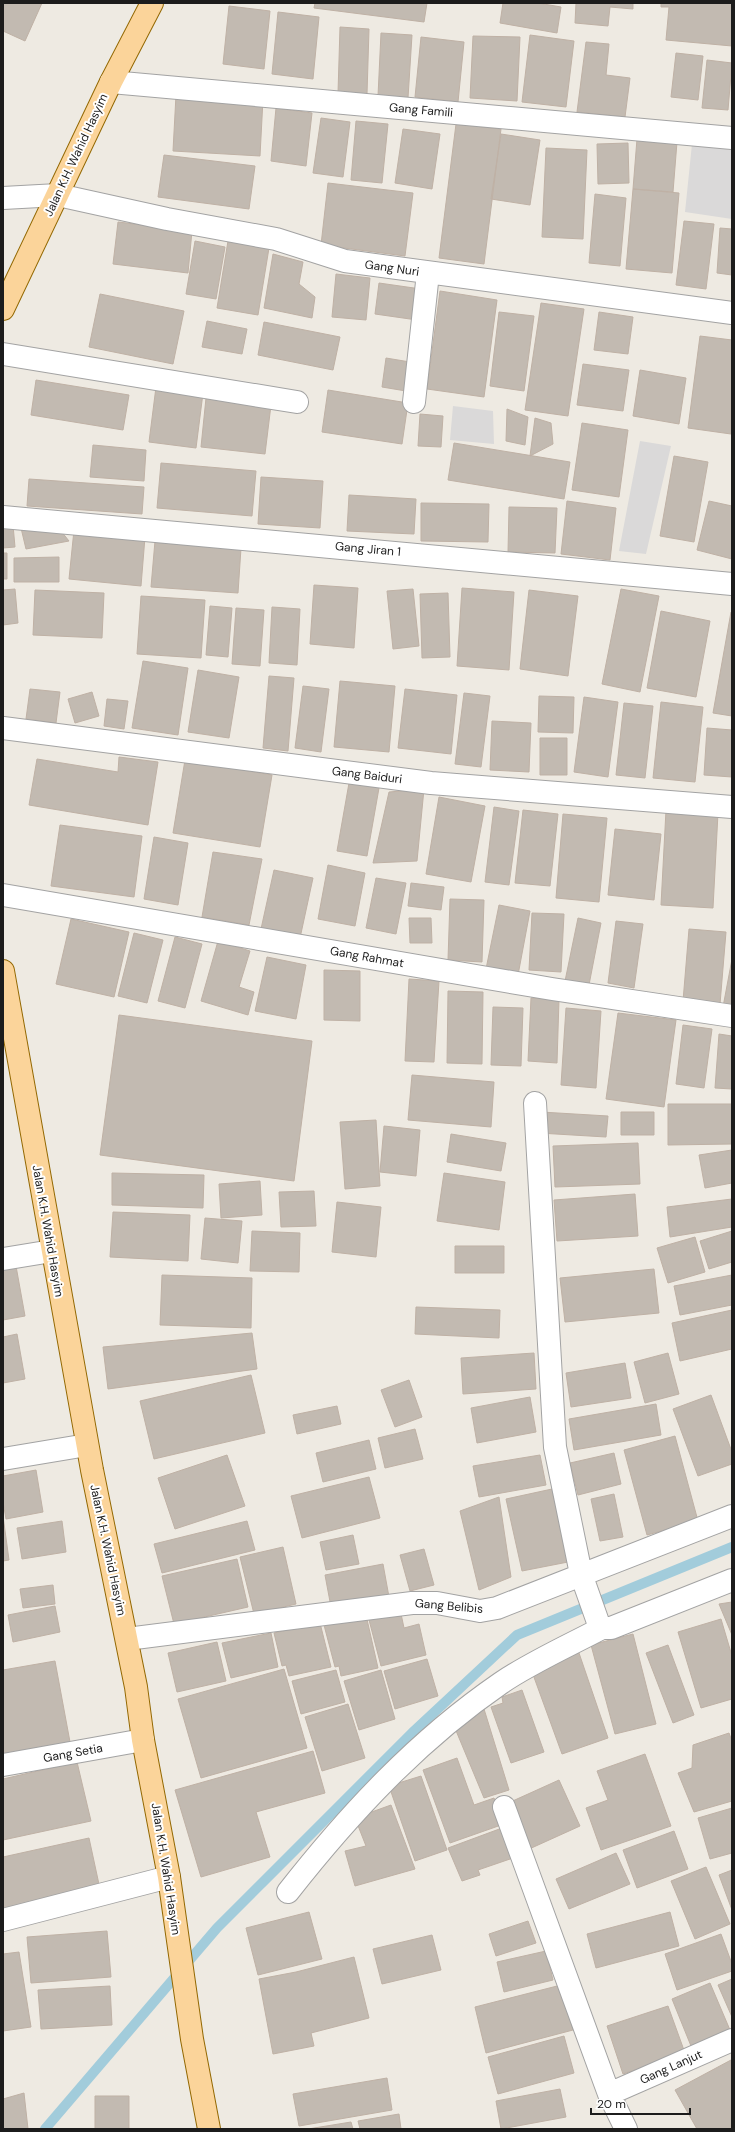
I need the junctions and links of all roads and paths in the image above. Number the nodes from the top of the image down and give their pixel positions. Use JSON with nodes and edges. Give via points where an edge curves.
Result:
{"nodes":[{"id":1,"x":152,"y":3,"type":"edge"},
{"id":2,"x":111,"y":82,"type":"junction"},
{"id":3,"x":732,"y":138,"type":"edge"},
{"id":4,"x":58,"y":195,"type":"junction"},
{"id":5,"x":3,"y":198,"type":"edge"},
{"id":6,"x":428,"y":273,"type":"junction"},
{"id":7,"x":3,"y":309,"type":"edge"},
{"id":8,"x":732,"y":313,"type":"edge"},
{"id":9,"x":3,"y":354,"type":"edge"},
{"id":10,"x":297,"y":402,"type":"dead end"},
{"id":11,"x":414,"y":402,"type":"dead end"},
{"id":12,"x":3,"y":517,"type":"edge"},
{"id":13,"x":732,"y":584,"type":"edge"},
{"id":14,"x":3,"y":728,"type":"edge"},
{"id":15,"x":732,"y":806,"type":"edge"},
{"id":16,"x":3,"y":895,"type":"edge"},
{"id":17,"x":3,"y":971,"type":"edge"},
{"id":18,"x":732,"y":1016,"type":"edge"},
{"id":19,"x":535,"y":1103,"type":"dead end"},
{"id":20,"x":52,"y":1251,"type":"junction"},
{"id":21,"x":3,"y":1259,"type":"edge"},
{"id":22,"x":88,"y":1445,"type":"junction"},
{"id":23,"x":3,"y":1459,"type":"edge"},
{"id":24,"x":732,"y":1516,"type":"edge"},
{"id":25,"x":732,"y":1580,"type":"edge"},
{"id":26,"x":583,"y":1581,"type":"junction"},
{"id":27,"x":601,"y":1626,"type":"junction"},
{"id":28,"x":127,"y":1639,"type":"junction"},
{"id":29,"x":143,"y":1740,"type":"junction"},
{"id":30,"x":3,"y":1766,"type":"edge"},
{"id":31,"x":504,"y":1807,"type":"dead end"},
{"id":32,"x":170,"y":1885,"type":"junction"},
{"id":33,"x":288,"y":1892,"type":"dead end"},
{"id":34,"x":3,"y":1920,"type":"edge"},
{"id":35,"x":732,"y":2040,"type":"edge"},
{"id":36,"x":609,"y":2094,"type":"junction"},
{"id":37,"x":209,"y":2129,"type":"edge"},
{"id":38,"x":626,"y":2129,"type":"edge"}],
"edges":[{"from":1,"to":2,"type":"main road","name":"Jalan K.H. Wahid Hasyim"},
{"from":2,"to":3,"type":"street","name":"Gang Famili"},
{"from":2,"to":4,"type":"main road","name":"Jalan K.H. Wahid Hasyim"},
{"from":4,"to":5,"type":"street","name":"Gang Nuri"},
{"from":4,"to":6,"type":"street","name":"Gang Nuri","via":[[276,239],[345,261]]},
{"from":4,"to":7,"type":"main road","name":"Jalan K.H. Wahid Hasyim"},
{"from":6,"to":8,"type":"street","name":"Gang Nuri"},
{"from":6,"to":11,"type":"street"},
{"from":9,"to":10,"type":"street"},
{"from":12,"to":13,"type":"street","name":"Gang Jiran 1"},
{"from":14,"to":15,"type":"street","name":"Gang Baiduri","via":[[431,783]]},
{"from":16,"to":18,"type":"street","name":"Gang Rahmat","via":[[552,989]]},
{"from":17,"to":20,"type":"main road","name":"Jalan K.H. Wahid Hasyim"},
{"from":19,"to":26,"type":"street","via":[[554,1447]]},
{"from":20,"to":21,"type":"street"},
{"from":20,"to":22,"type":"main road","name":"Jalan K.H. Wahid Hasyim"},
{"from":22,"to":23,"type":"street"},
{"from":22,"to":28,"type":"main road","name":"Jalan K.H. Wahid Hasyim"},
{"from":24,"to":26,"type":"street","name":"Gang Belibis"},
{"from":25,"to":27,"type":"street","via":[[611,1628]]},
{"from":26,"to":27,"type":"street"},
{"from":26,"to":28,"type":"street","name":"Gang Belibis","via":[[480,1611],[437,1603],[412,1602]]},
{"from":27,"to":33,"type":"street","via":[[503,1682],[459,1713],[410,1755],[324,1845]]},
{"from":28,"to":29,"type":"main road","name":"Jalan K.H. Wahid Hasyim"},
{"from":29,"to":30,"type":"street","name":"Gang Setia"},
{"from":29,"to":32,"type":"main road","name":"Jalan K.H. Wahid Hasyim"},
{"from":31,"to":36,"type":"street"},
{"from":32,"to":34,"type":"street"},
{"from":32,"to":37,"type":"main road","name":"Jalan K.H. Wahid Hasyim","via":[[192,2039]]},
{"from":35,"to":36,"type":"street","name":"Gang Lanjut"},
{"from":36,"to":38,"type":"street"}]}
